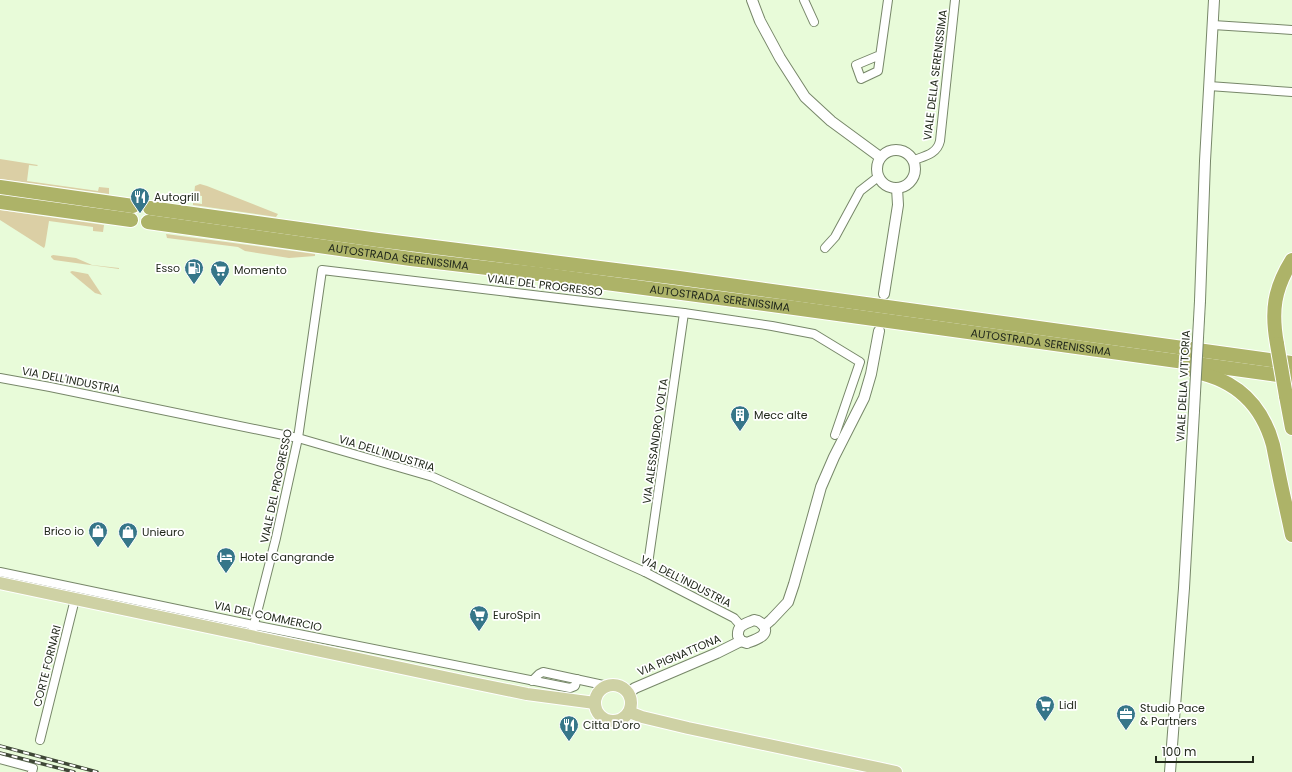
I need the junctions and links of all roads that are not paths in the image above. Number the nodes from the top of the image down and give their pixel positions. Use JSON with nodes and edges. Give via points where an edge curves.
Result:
{"nodes":[{"id":1,"x":752,"y":0,"type":"edge"},
{"id":2,"x":804,"y":0,"type":"edge"},
{"id":3,"x":888,"y":0,"type":"edge"},
{"id":4,"x":955,"y":0,"type":"edge"},
{"id":5,"x":1214,"y":0,"type":"edge"},
{"id":6,"x":814,"y":22,"type":"dead end"},
{"id":7,"x":1213,"y":25,"type":"junction"},
{"id":8,"x":1292,"y":30,"type":"edge"},
{"id":9,"x":880,"y":55,"type":"dead end"},
{"id":10,"x":1209,"y":86,"type":"junction"},
{"id":11,"x":1292,"y":92,"type":"edge"},
{"id":12,"x":880,"y":157,"type":"junction"},
{"id":13,"x":914,"y":160,"type":"junction"},
{"id":14,"x":878,"y":177,"type":"junction"},
{"id":15,"x":0,"y":187,"type":"edge"},
{"id":16,"x":898,"y":188,"type":"junction"},
{"id":17,"x":0,"y":202,"type":"edge"},
{"id":18,"x":825,"y":248,"type":"dead end"},
{"id":19,"x":1292,"y":260,"type":"edge"},
{"id":20,"x":1292,"y":276,"type":"edge"},
{"id":21,"x":884,"y":294,"type":"dead end"},
{"id":22,"x":684,"y":313,"type":"junction"},
{"id":23,"x":879,"y":331,"type":"dead end"},
{"id":24,"x":1285,"y":349,"type":"edge"},
{"id":25,"x":1127,"y":355,"type":"junction"},
{"id":26,"x":1261,"y":358,"type":"junction"},
{"id":27,"x":1292,"y":363,"type":"edge"},
{"id":28,"x":1292,"y":377,"type":"edge"},
{"id":29,"x":0,"y":378,"type":"edge"},
{"id":30,"x":1292,"y":382,"type":"edge"},
{"id":31,"x":1292,"y":428,"type":"edge"},
{"id":32,"x":835,"y":435,"type":"dead end"},
{"id":33,"x":298,"y":438,"type":"junction"},
{"id":34,"x":1292,"y":535,"type":"edge"},
{"id":35,"x":0,"y":572,"type":"edge"},
{"id":36,"x":645,"y":572,"type":"junction"},
{"id":37,"x":0,"y":583,"type":"edge"},
{"id":38,"x":75,"y":599,"type":"junction"},
{"id":39,"x":741,"y":626,"type":"junction"},
{"id":40,"x":764,"y":626,"type":"junction"},
{"id":41,"x":252,"y":630,"type":"junction"},
{"id":42,"x":741,"y":641,"type":"junction"},
{"id":43,"x":608,"y":686,"type":"junction"},
{"id":44,"x":628,"y":693,"type":"junction"},
{"id":45,"x":595,"y":703,"type":"junction"},
{"id":46,"x":629,"y":712,"type":"junction"},
{"id":47,"x":40,"y":740,"type":"dead end"},
{"id":48,"x":0,"y":760,"type":"edge"},
{"id":49,"x":33,"y":770,"type":"edge"},
{"id":50,"x":896,"y":772,"type":"edge"},
{"id":51,"x":1170,"y":772,"type":"edge"}],
"edges":[{"from":1,"to":12,"type":"street","via":[[780,58],[805,97],[831,121]]},
{"from":2,"to":6,"type":"street"},
{"from":3,"to":9,"type":"street"},
{"from":4,"to":13,"type":"street","name":"VIALE DELLA SERENISSIMA","via":[[940,144],[937,150]]},
{"from":5,"to":7,"type":"street","name":"VIALE DELLA VITTORIA"},
{"from":7,"to":8,"type":"street"},
{"from":7,"to":10,"type":"street","name":"VIALE DELLA VITTORIA"},
{"from":10,"to":11,"type":"street"},
{"from":10,"to":51,"type":"street","name":"VIALE DELLA VITTORIA","bridge":true,"via":[[1184,588]]},
{"from":12,"to":13,"type":"street","via":[[885,152],[898,149]]},
{"from":12,"to":14,"type":"street","via":[[876,170]]},
{"from":13,"to":16,"type":"street","via":[[913,178],[904,187]]},
{"from":14,"to":16,"type":"street","via":[[886,186]]},
{"from":14,"to":18,"type":"street","via":[[860,191],[835,237]]},
{"from":15,"to":17,"type":"highway","via":[[132,213]]},
{"from":16,"to":21,"type":"street","via":[[898,205]]},
{"from":19,"to":24,"type":"highway","via":[[1282,278],[1275,300],[1274,327]]},
{"from":20,"to":24,"type":"highway","via":[[1283,299]]},
{"from":22,"to":32,"type":"street","name":"VIALE DEL PROGRESSO","via":[[814,334],[860,362]]},
{"from":22,"to":33,"type":"street","name":"VIALE DEL PROGRESSO","via":[[322,270]]},
{"from":22,"to":36,"type":"street","name":"VIA ALESSANDRO VOLTA"},
{"from":23,"to":40,"type":"street","via":[[864,398],[821,487],[788,602]]},
{"from":24,"to":26,"type":"highway"},
{"from":24,"to":30,"type":"highway"},
{"from":24,"to":31,"type":"highway","bridge":true,"via":[[1286,396]]},
{"from":25,"to":26,"type":"highway","name":"AUTOSTRADA SERENISSIMA","via":[[780,306],[403,258],[149,215],[378,240],[679,278]]},
{"from":25,"to":28,"type":"highway","name":"AUTOSTRADA SERENISSIMA"},
{"from":25,"to":34,"type":"highway","via":[[1159,365],[1213,376],[1229,383],[1245,396],[1258,412],[1273,445]]},
{"from":26,"to":27,"type":"highway","name":"AUTOSTRADA SERENISSIMA"},
{"from":29,"to":33,"type":"street","name":"VIA DELL'INDUSTRIA"},
{"from":33,"to":36,"type":"street","name":"VIA DELL'INDUSTRIA","via":[[433,477]]},
{"from":33,"to":41,"type":"street","name":"VIALE DEL PROGRESSO"},
{"from":35,"to":41,"type":"street","name":"VIA DEL COMMERCIO"},
{"from":36,"to":39,"type":"street","name":"VIA DELL'INDUSTRIA","via":[[734,618]]},
{"from":37,"to":38,"type":"main road"},
{"from":38,"to":41,"type":"main road"},
{"from":38,"to":47,"type":"street","name":"CORTE FORNARI"},
{"from":39,"to":40,"type":"street","via":[[756,620]]},
{"from":39,"to":42,"type":"street","via":[[737,632]]},
{"from":40,"to":42,"type":"street","via":[[762,636],[747,643]]},
{"from":41,"to":43,"type":"street","name":"VIA DEL COMMERCIO","via":[[570,688],[575,686],[577,679]]},
{"from":41,"to":45,"type":"main road","via":[[527,694]]},
{"from":42,"to":44,"type":"street","name":"VIA PIGNATTONA"},
{"from":43,"to":44,"type":"main road","via":[[617,685]]},
{"from":43,"to":45,"type":"main road","via":[[598,692]]},
{"from":44,"to":46,"type":"main road","via":[[631,700]]},
{"from":45,"to":46,"type":"main road","via":[[599,715],[610,721],[623,719]]},
{"from":46,"to":50,"type":"main road","via":[[688,728]]},
{"from":48,"to":49,"type":"street"}]}
